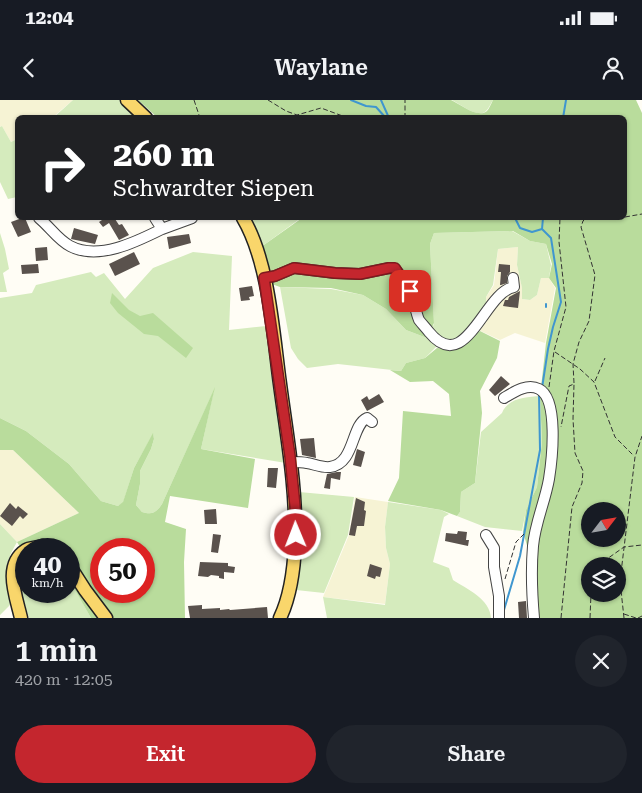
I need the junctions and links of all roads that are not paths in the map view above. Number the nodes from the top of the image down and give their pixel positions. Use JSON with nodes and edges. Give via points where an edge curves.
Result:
{"nodes":[{"id":1,"x":127,"y":100,"type":"edge"},
{"id":2,"x":143,"y":115,"type":"edge"},
{"id":3,"x":41,"y":220,"type":"edge"},
{"id":4,"x":156,"y":220,"type":"edge"},
{"id":5,"x":187,"y":220,"type":"edge"},
{"id":6,"x":198,"y":220,"type":"edge"},
{"id":7,"x":244,"y":220,"type":"edge"},
{"id":8,"x":162,"y":230,"type":"junction"},
{"id":9,"x":178,"y":230,"type":"dead end"},
{"id":10,"x":264,"y":278,"type":"junction"},
{"id":11,"x":513,"y":278,"type":"dead end"},
{"id":12,"x":504,"y":398,"type":"dead end"},
{"id":13,"x":372,"y":422,"type":"dead end"},
{"id":14,"x":291,"y":462,"type":"junction"},
{"id":15,"x":486,"y":535,"type":"dead end"},
{"id":16,"x":15,"y":562,"type":"edge"},
{"id":17,"x":80,"y":582,"type":"edge"},
{"id":18,"x":15,"y":594,"type":"edge"},
{"id":19,"x":17,"y":603,"type":"edge"},
{"id":20,"x":21,"y":618,"type":"edge"},
{"id":21,"x":106,"y":618,"type":"edge"},
{"id":22,"x":280,"y":618,"type":"edge"},
{"id":23,"x":499,"y":618,"type":"edge"},
{"id":24,"x":534,"y":618,"type":"edge"}],
"edges":[{"from":1,"to":2,"type":"main road"},
{"from":3,"to":8,"type":"street","via":[[60,239],[81,251],[107,252]]},
{"from":4,"to":8,"type":"street"},
{"from":5,"to":8,"type":"street"},
{"from":6,"to":9,"type":"street"},
{"from":7,"to":10,"type":"main road","via":[[257,249]]},
{"from":10,"to":11,"type":"street","via":[[294,268],[360,274],[395,268],[410,291],[419,320],[441,344],[449,346],[469,334],[501,294],[514,287]]},
{"from":10,"to":14,"type":"main road"},
{"from":12,"to":24,"type":"street","via":[[518,389],[538,388],[548,398],[552,413],[549,481],[533,545]]},
{"from":13,"to":14,"type":"street","via":[[367,418],[362,422],[351,448],[338,465]]},
{"from":14,"to":22,"type":"main road","via":[[295,506],[294,560]]},
{"from":15,"to":23,"type":"street","via":[[494,548]]},
{"from":16,"to":18,"type":"main road","via":[[12,573]]},
{"from":17,"to":21,"type":"main road"},
{"from":19,"to":20,"type":"main road"}]}
